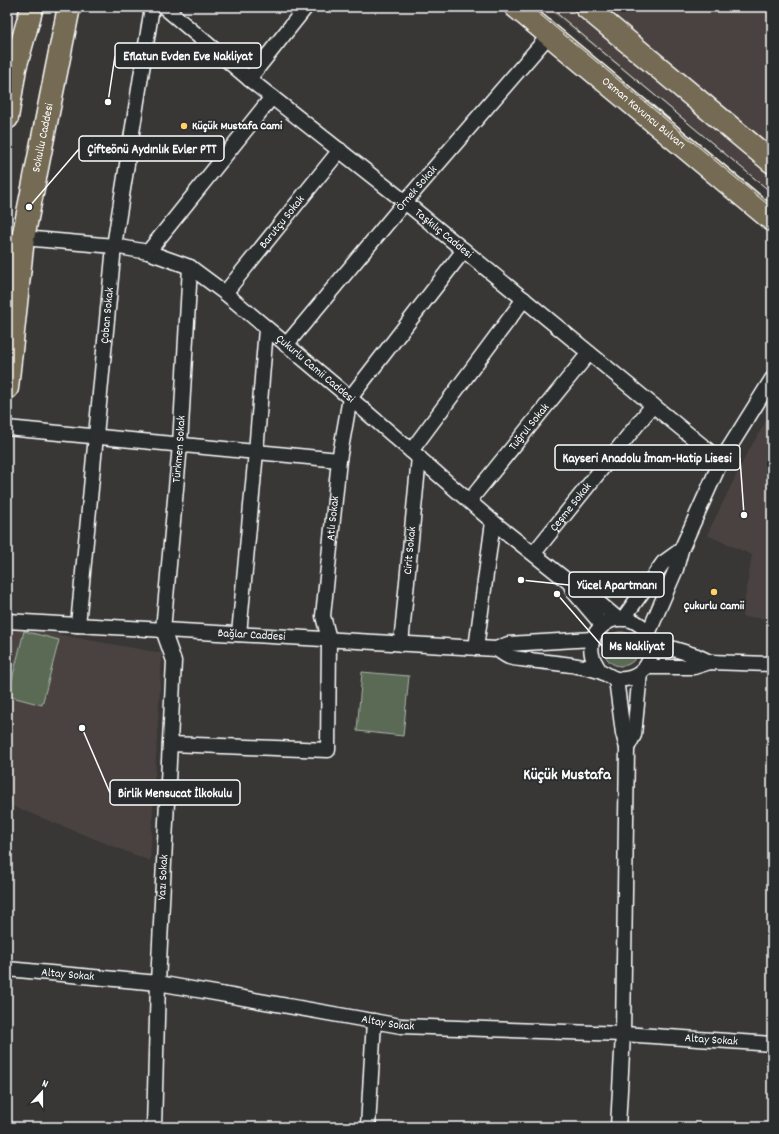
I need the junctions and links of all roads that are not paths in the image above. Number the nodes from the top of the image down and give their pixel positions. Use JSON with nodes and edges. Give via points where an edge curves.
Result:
{"nodes":[{"id":1,"x":32,"y":7,"type":"edge"},
{"id":2,"x":69,"y":7,"type":"edge"},
{"id":3,"x":152,"y":7,"type":"edge"},
{"id":4,"x":164,"y":7,"type":"edge"},
{"id":5,"x":306,"y":7,"type":"edge"},
{"id":6,"x":516,"y":7,"type":"edge"},
{"id":7,"x":586,"y":7,"type":"edge"},
{"id":8,"x":550,"y":34,"type":"junction"},
{"id":9,"x":11,"y":67,"type":"edge"},
{"id":10,"x":249,"y":79,"type":"junction"},
{"id":11,"x":272,"y":97,"type":"junction"},
{"id":12,"x":7,"y":118,"type":"edge"},
{"id":13,"x":340,"y":150,"type":"junction"},
{"id":14,"x":772,"y":162,"type":"edge"},
{"id":15,"x":404,"y":202,"type":"junction"},
{"id":16,"x":772,"y":220,"type":"edge"},
{"id":17,"x":23,"y":238,"type":"junction"},
{"id":18,"x":114,"y":246,"type":"junction"},
{"id":19,"x":464,"y":250,"type":"junction"},
{"id":20,"x":148,"y":252,"type":"junction"},
{"id":21,"x":190,"y":267,"type":"junction"},
{"id":22,"x":225,"y":293,"type":"junction"},
{"id":23,"x":524,"y":299,"type":"junction"},
{"id":24,"x":266,"y":329,"type":"junction"},
{"id":25,"x":286,"y":345,"type":"junction"},
{"id":26,"x":589,"y":353,"type":"junction"},
{"id":27,"x":772,"y":379,"type":"edge"},
{"id":28,"x":7,"y":388,"type":"edge"},
{"id":29,"x":350,"y":398,"type":"junction"},
{"id":30,"x":653,"y":405,"type":"junction"},
{"id":31,"x":7,"y":428,"type":"edge"},
{"id":32,"x":96,"y":436,"type":"junction"},
{"id":33,"x":180,"y":444,"type":"junction"},
{"id":34,"x":256,"y":452,"type":"junction"},
{"id":35,"x":415,"y":454,"type":"junction"},
{"id":36,"x":339,"y":460,"type":"junction"},
{"id":37,"x":721,"y":461,"type":"junction"},
{"id":38,"x":470,"y":500,"type":"junction"},
{"id":39,"x":493,"y":522,"type":"junction"},
{"id":40,"x":681,"y":550,"type":"junction"},
{"id":41,"x":534,"y":553,"type":"junction"},
{"id":42,"x":570,"y":583,"type":"junction"},
{"id":43,"x":621,"y":619,"type":"junction"},
{"id":44,"x":7,"y":621,"type":"edge"},
{"id":45,"x":78,"y":625,"type":"junction"},
{"id":46,"x":602,"y":625,"type":"junction"},
{"id":47,"x":163,"y":630,"type":"junction"},
{"id":48,"x":239,"y":634,"type":"junction"},
{"id":49,"x":650,"y":638,"type":"junction"},
{"id":50,"x":329,"y":639,"type":"junction"},
{"id":51,"x":593,"y":639,"type":"junction"},
{"id":52,"x":401,"y":644,"type":"junction"},
{"id":53,"x":476,"y":648,"type":"junction"},
{"id":54,"x":496,"y":649,"type":"junction"},
{"id":55,"x":710,"y":662,"type":"junction"},
{"id":56,"x":772,"y":664,"type":"edge"},
{"id":57,"x":643,"y":670,"type":"junction"},
{"id":58,"x":600,"y":671,"type":"junction"},
{"id":59,"x":616,"y":679,"type":"junction"},
{"id":60,"x":170,"y":744,"type":"junction"},
{"id":61,"x":627,"y":748,"type":"junction"},
{"id":62,"x":7,"y":969,"type":"edge"},
{"id":63,"x":158,"y":983,"type":"junction"},
{"id":64,"x":374,"y":1021,"type":"junction"},
{"id":65,"x":623,"y":1034,"type":"junction"},
{"id":66,"x":772,"y":1044,"type":"edge"},
{"id":67,"x":154,"y":1127,"type":"edge"},
{"id":68,"x":368,"y":1127,"type":"edge"},
{"id":69,"x":618,"y":1127,"type":"edge"}],
"edges":[{"from":1,"to":9,"type":"main road"},
{"from":2,"to":17,"type":"main road","name":"Sokullu Caddesi"},
{"from":3,"to":18,"type":"street","name":"Çoban Sokak"},
{"from":4,"to":10,"type":"street","name":"Taşkılıç Caddesi"},
{"from":5,"to":10,"type":"street"},
{"from":6,"to":8,"type":"main road","name":"Osman Kavuncu Bulvarı"},
{"from":7,"to":14,"type":"main road"},
{"from":8,"to":15,"type":"street","name":"Örnek Sokak"},
{"from":8,"to":16,"type":"main road","name":"Osman Kavuncu Bulvarı"},
{"from":9,"to":12,"type":"main road"},
{"from":10,"to":11,"type":"street","name":"Taşkılıç Caddesi"},
{"from":11,"to":13,"type":"street","name":"Taşkılıç Caddesi"},
{"from":11,"to":20,"type":"street"},
{"from":13,"to":15,"type":"street","name":"Taşkılıç Caddesi"},
{"from":13,"to":22,"type":"street","name":"Barutçu Sokak"},
{"from":15,"to":19,"type":"street","name":"Taşkılıç Caddesi"},
{"from":15,"to":25,"type":"street","name":"Örnek Sokak"},
{"from":17,"to":18,"type":"street","name":"Çukurlu Camii Caddesi"},
{"from":17,"to":28,"type":"main road","name":"Sokullu Caddesi"},
{"from":18,"to":20,"type":"street","name":"Çukurlu Camii Caddesi"},
{"from":18,"to":32,"type":"street","name":"Çoban Sokak"},
{"from":19,"to":23,"type":"street","name":"Taşkılıç Caddesi"},
{"from":19,"to":29,"type":"street"},
{"from":20,"to":21,"type":"street","name":"Çukurlu Camii Caddesi"},
{"from":21,"to":22,"type":"street","name":"Çukurlu Camii Caddesi"},
{"from":21,"to":33,"type":"street","name":"Türkmen Sokak"},
{"from":22,"to":24,"type":"street","name":"Çukurlu Camii Caddesi"},
{"from":23,"to":26,"type":"street","name":"Taşkılıç Caddesi"},
{"from":23,"to":35,"type":"street"},
{"from":24,"to":25,"type":"street","name":"Çukurlu Camii Caddesi"},
{"from":24,"to":34,"type":"street"},
{"from":25,"to":29,"type":"street","name":"Çukurlu Camii Caddesi"},
{"from":26,"to":30,"type":"street","name":"Taşkılıç Caddesi"},
{"from":26,"to":38,"type":"street","name":"Tuğrul Sokak"},
{"from":27,"to":37,"type":"street"},
{"from":29,"to":35,"type":"street","name":"Çukurlu Camii Caddesi"},
{"from":29,"to":36,"type":"street","name":"Atlı Sokak"},
{"from":30,"to":37,"type":"street","name":"Taşkılıç Caddesi"},
{"from":30,"to":41,"type":"street","name":"Çeşme Sokak"},
{"from":31,"to":32,"type":"street"},
{"from":32,"to":33,"type":"street"},
{"from":32,"to":45,"type":"street","name":"Çoban Sokak"},
{"from":33,"to":34,"type":"street"},
{"from":33,"to":47,"type":"street","name":"Türkmen Sokak"},
{"from":34,"to":36,"type":"street"},
{"from":34,"to":48,"type":"street"},
{"from":35,"to":38,"type":"street","name":"Çukurlu Camii Caddesi"},
{"from":35,"to":52,"type":"street","name":"Cirit Sokak"},
{"from":36,"to":50,"type":"street","name":"Atlı Sokak","via":[[323,616]]},
{"from":37,"to":40,"type":"street"},
{"from":38,"to":39,"type":"street","name":"Çukurlu Camii Caddesi"},
{"from":39,"to":41,"type":"street","name":"Çukurlu Camii Caddesi"},
{"from":39,"to":53,"type":"street"},
{"from":40,"to":43,"type":"street","via":[[663,563]]},
{"from":40,"to":49,"type":"street"},
{"from":41,"to":42,"type":"street","name":"Çukurlu Camii Caddesi"},
{"from":42,"to":43,"type":"street","name":"Çukurlu Camii Caddesi","via":[[579,586]]},
{"from":42,"to":46,"type":"street","name":"Çukurlu Camii Caddesi","via":[[573,591]]},
{"from":43,"to":46,"type":"street"},
{"from":43,"to":49,"type":"street","via":[[638,623]]},
{"from":44,"to":45,"type":"street","name":"Bağlar Caddesi"},
{"from":45,"to":47,"type":"street","name":"Bağlar Caddesi"},
{"from":46,"to":51,"type":"street"},
{"from":47,"to":48,"type":"street","name":"Bağlar Caddesi"},
{"from":47,"to":60,"type":"street","name":"Yazı Sokak","via":[[174,661]]},
{"from":48,"to":50,"type":"street","name":"Bağlar Caddesi"},
{"from":49,"to":55,"type":"street"},
{"from":49,"to":57,"type":"street","via":[[651,655]]},
{"from":50,"to":52,"type":"street","name":"Bağlar Caddesi"},
{"from":50,"to":60,"type":"street","name":"Atlı Sokak","via":[[328,750]]},
{"from":51,"to":54,"type":"street","name":"Bağlar Caddesi","via":[[508,644]]},
{"from":51,"to":58,"type":"street","via":[[592,656]]},
{"from":52,"to":53,"type":"street","name":"Bağlar Caddesi"},
{"from":53,"to":54,"type":"street","name":"Bağlar Caddesi"},
{"from":54,"to":58,"type":"street","name":"Bağlar Caddesi","via":[[509,657]]},
{"from":55,"to":56,"type":"street"},
{"from":55,"to":57,"type":"street","via":[[694,667]]},
{"from":57,"to":59,"type":"street","via":[[633,677]]},
{"from":57,"to":61,"type":"street","via":[[634,735]]},
{"from":58,"to":59,"type":"street"},
{"from":59,"to":61,"type":"street"},
{"from":60,"to":63,"type":"street","name":"Yazı Sokak"},
{"from":61,"to":65,"type":"street"},
{"from":62,"to":63,"type":"street","name":"Altay Sokak"},
{"from":63,"to":64,"type":"street","name":"Altay Sokak"},
{"from":63,"to":67,"type":"street","name":"Yazı Sokak"},
{"from":64,"to":65,"type":"street","name":"Altay Sokak","via":[[401,1026]]},
{"from":64,"to":68,"type":"street"},
{"from":65,"to":66,"type":"street","name":"Altay Sokak"},
{"from":65,"to":69,"type":"street"}]}
